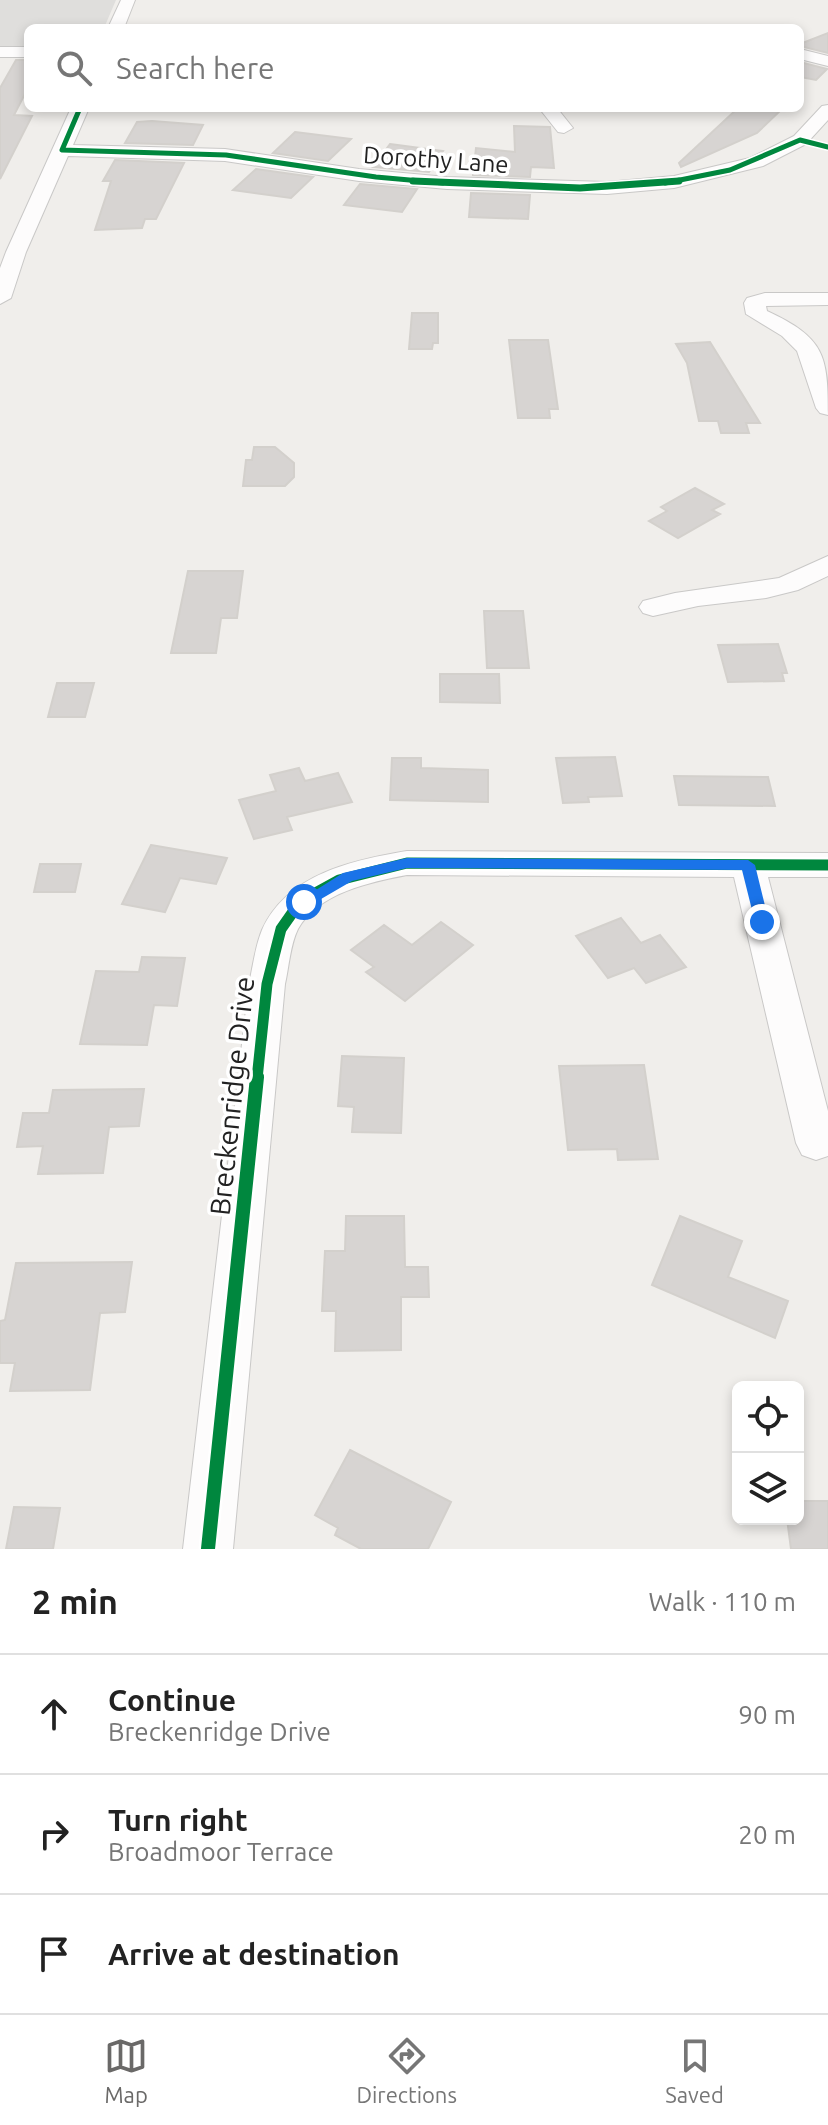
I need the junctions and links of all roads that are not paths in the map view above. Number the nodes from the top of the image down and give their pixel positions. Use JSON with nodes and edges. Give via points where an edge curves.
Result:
{"nodes":[{"id":1,"x":128,"y":0,"type":"edge"},
{"id":2,"x":118,"y":24,"type":"edge"},
{"id":3,"x":0,"y":52,"type":"edge"},
{"id":4,"x":24,"y":52,"type":"edge"},
{"id":5,"x":804,"y":55,"type":"edge"},
{"id":6,"x":828,"y":61,"type":"edge"},
{"id":7,"x":828,"y":110,"type":"edge"},
{"id":8,"x":78,"y":112,"type":"edge"},
{"id":9,"x":551,"y":112,"type":"edge"},
{"id":10,"x":564,"y":128,"type":"dead end"},
{"id":11,"x":800,"y":140,"type":"junction"},
{"id":12,"x":828,"y":147,"type":"edge"},
{"id":13,"x":62,"y":150,"type":"junction"},
{"id":14,"x":8,"y":252,"type":"edge"},
{"id":15,"x":0,"y":298,"type":"edge"},
{"id":16,"x":828,"y":299,"type":"edge"},
{"id":17,"x":828,"y":408,"type":"edge"},
{"id":18,"x":828,"y":564,"type":"edge"},
{"id":19,"x":653,"y":607,"type":"dead end"},
{"id":20,"x":748,"y":865,"type":"junction"},
{"id":21,"x":828,"y":865,"type":"edge"},
{"id":22,"x":816,"y":1143,"type":"dead end"},
{"id":23,"x":208,"y":1549,"type":"edge"}],
"edges":[{"from":1,"to":2,"type":"street"},
{"from":3,"to":4,"type":"street"},
{"from":5,"to":6,"type":"street"},
{"from":7,"to":11,"type":"street","name":"Dorothy Lane"},
{"from":8,"to":13,"type":"street"},
{"from":9,"to":10,"type":"street"},
{"from":11,"to":12,"type":"street"},
{"from":11,"to":13,"type":"street","name":"Dorothy Lane","via":[[714,175],[576,189],[384,178],[225,155]]},
{"from":13,"to":14,"type":"street"},
{"from":14,"to":15,"type":"street"},
{"from":16,"to":17,"type":"street","via":[[765,299],[754,308],[810,349]]},
{"from":18,"to":19,"type":"street","via":[[780,589],[680,598]]},
{"from":20,"to":21,"type":"street","name":"Breckenridge Drive"},
{"from":20,"to":22,"type":"street"},
{"from":20,"to":23,"type":"street","name":"Breckenridge Drive","via":[[407,863],[348,876],[304,902],[283,923],[267,984]]}]}
